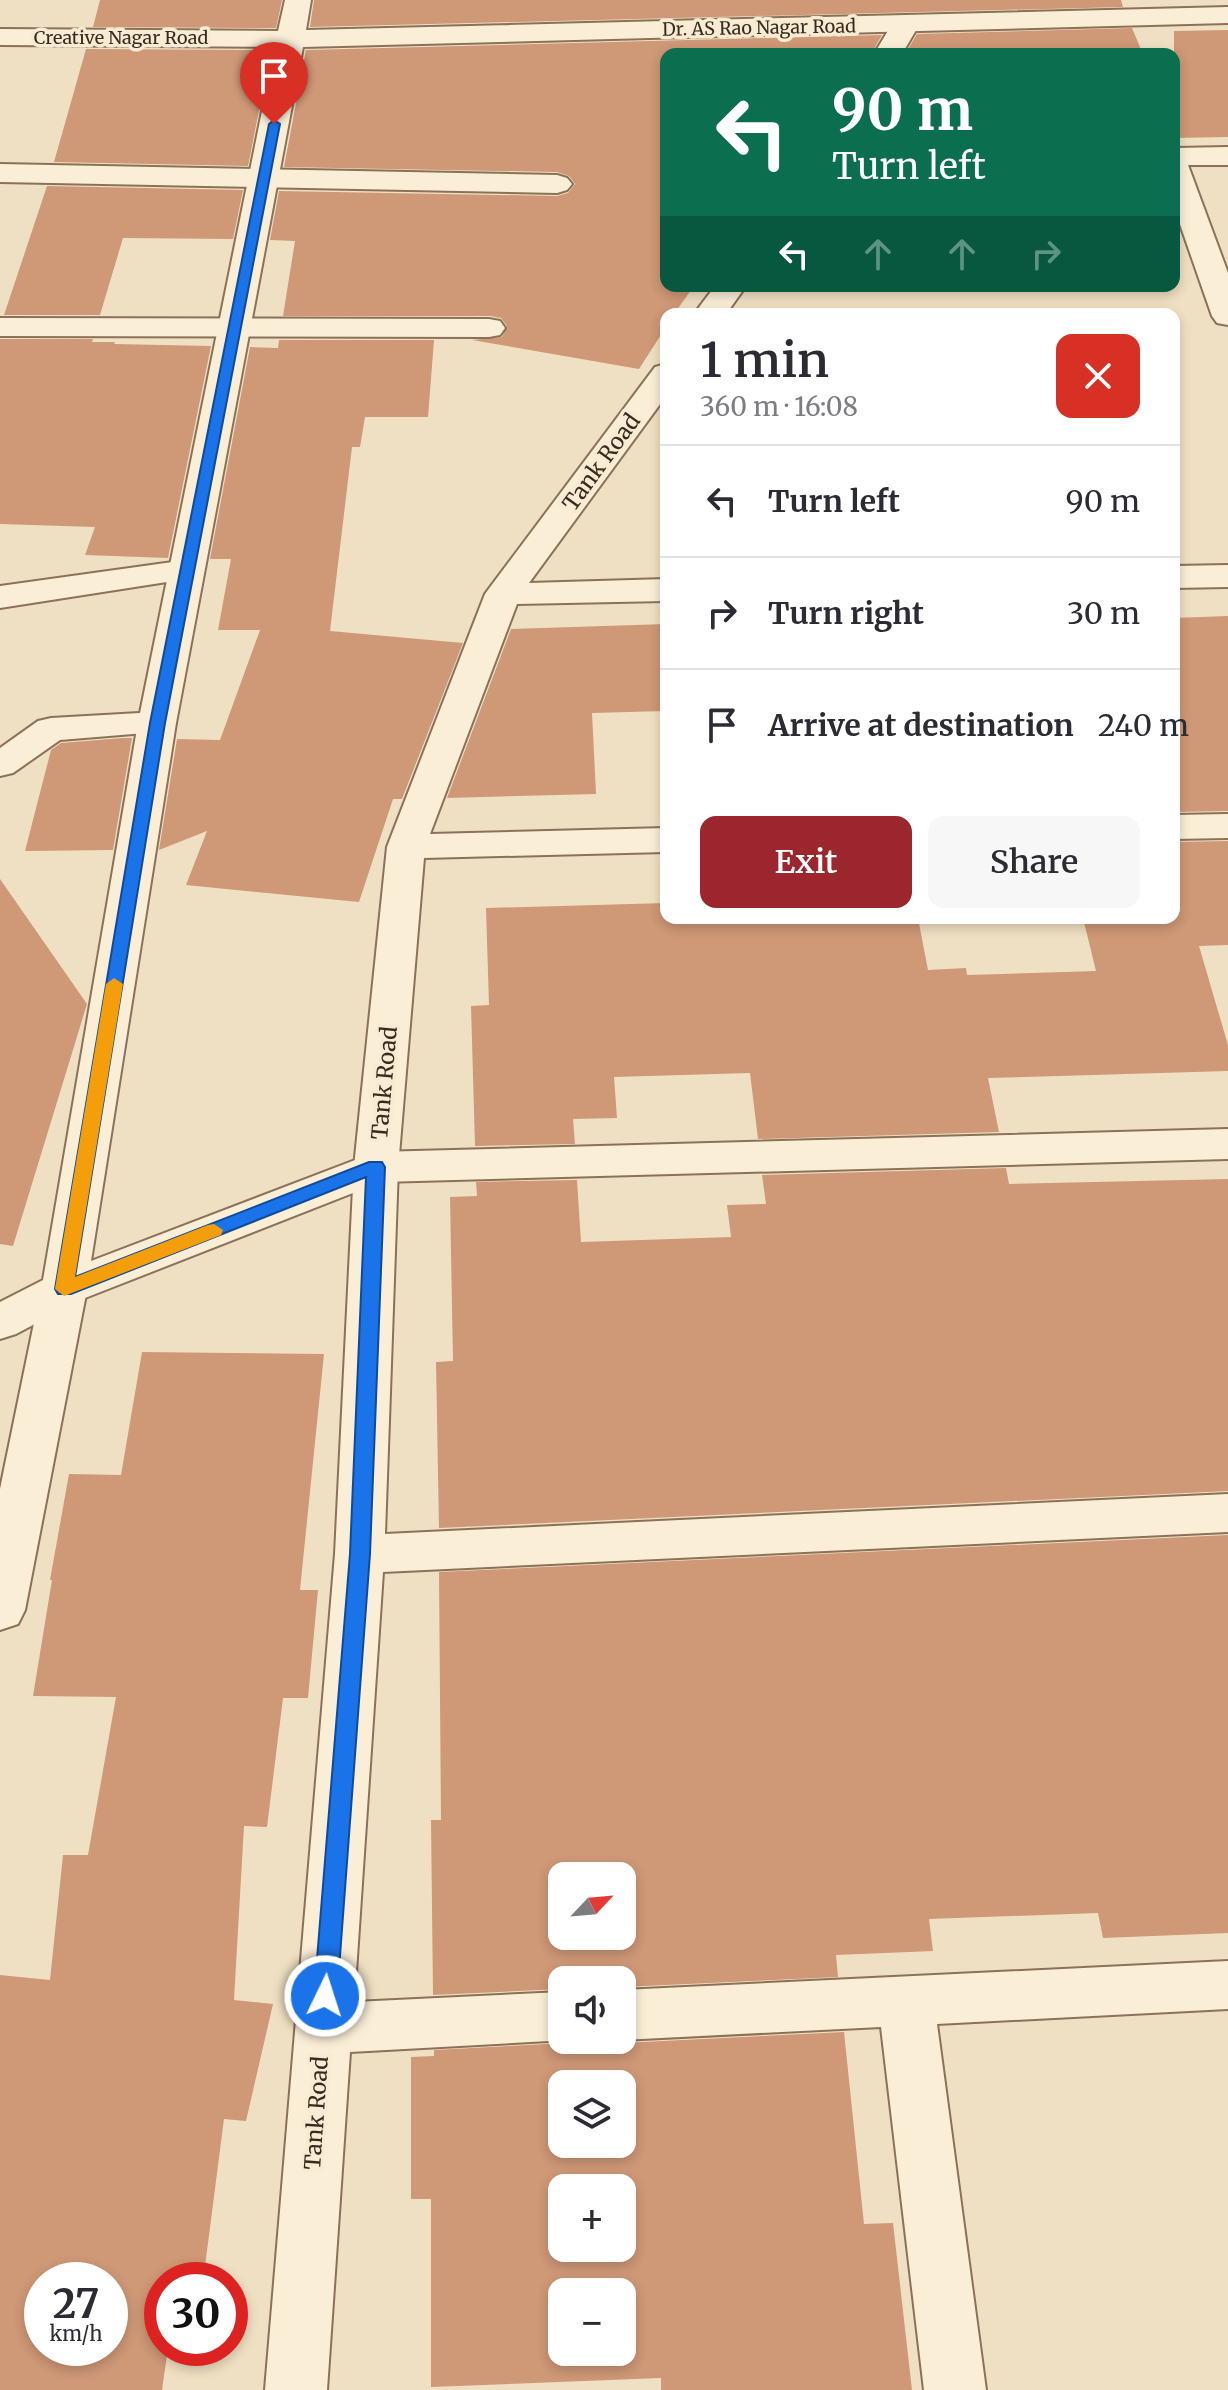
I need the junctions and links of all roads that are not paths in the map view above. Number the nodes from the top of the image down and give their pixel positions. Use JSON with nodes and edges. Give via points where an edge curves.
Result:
{"nodes":[{"id":1,"x":298,"y":0,"type":"edge"},
{"id":2,"x":1228,"y":15,"type":"edge"},
{"id":3,"x":905,"y":25,"type":"junction"},
{"id":4,"x":0,"y":37,"type":"edge"},
{"id":5,"x":291,"y":39,"type":"junction"},
{"id":6,"x":892,"y":48,"type":"edge"},
{"id":7,"x":1228,"y":156,"type":"edge"},
{"id":8,"x":1180,"y":157,"type":"edge"},
{"id":9,"x":0,"y":173,"type":"edge"},
{"id":10,"x":264,"y":180,"type":"junction"},
{"id":11,"x":1180,"y":183,"type":"edge"},
{"id":12,"x":557,"y":184,"type":"dead end"},
{"id":13,"x":1228,"y":316,"type":"edge"},
{"id":14,"x":0,"y":327,"type":"edge"},
{"id":15,"x":489,"y":328,"type":"dead end"},
{"id":16,"x":234,"y":329,"type":"junction"},
{"id":17,"x":660,"y":382,"type":"edge"},
{"id":18,"x":187,"y":570,"type":"junction"},
{"id":19,"x":1228,"y":576,"type":"edge"},
{"id":20,"x":1180,"y":577,"type":"edge"},
{"id":21,"x":660,"y":590,"type":"edge"},
{"id":22,"x":503,"y":594,"type":"junction"},
{"id":23,"x":0,"y":597,"type":"edge"},
{"id":24,"x":157,"y":723,"type":"junction"},
{"id":25,"x":0,"y":765,"type":"edge"},
{"id":26,"x":1228,"y":826,"type":"edge"},
{"id":27,"x":1180,"y":827,"type":"edge"},
{"id":28,"x":660,"y":840,"type":"edge"},
{"id":29,"x":406,"y":847,"type":"junction"},
{"id":30,"x":1228,"y":1144,"type":"edge"},
{"id":31,"x":376,"y":1167,"type":"junction"},
{"id":32,"x":64,"y":1289,"type":"junction"},
{"id":33,"x":0,"y":1322,"type":"edge"},
{"id":34,"x":1228,"y":1513,"type":"edge"},
{"id":35,"x":360,"y":1554,"type":"junction"},
{"id":36,"x":0,"y":1610,"type":"edge"},
{"id":37,"x":1228,"y":1985,"type":"edge"},
{"id":38,"x":906,"y":2002,"type":"junction"},
{"id":39,"x":636,"y":2014,"type":"edge"},
{"id":40,"x":548,"y":2018,"type":"edge"},
{"id":41,"x":323,"y":2028,"type":"junction"},
{"id":42,"x":296,"y":2390,"type":"edge"},
{"id":43,"x":955,"y":2390,"type":"edge"}],
"edges":[{"from":1,"to":5,"type":"street"},
{"from":2,"to":3,"type":"street","name":"Dr. AS Rao Nagar Road"},
{"from":3,"to":5,"type":"street","name":"Dr. AS Rao Nagar Road"},
{"from":3,"to":6,"type":"street"},
{"from":4,"to":5,"type":"street","name":"Creative Nagar Road"},
{"from":5,"to":10,"type":"street"},
{"from":7,"to":8,"type":"street"},
{"from":9,"to":10,"type":"street"},
{"from":10,"to":12,"type":"street"},
{"from":10,"to":16,"type":"street"},
{"from":11,"to":13,"type":"street"},
{"from":14,"to":16,"type":"street"},
{"from":15,"to":16,"type":"street"},
{"from":16,"to":18,"type":"street"},
{"from":17,"to":22,"type":"street","name":"Tank Road"},
{"from":18,"to":23,"type":"street"},
{"from":18,"to":24,"type":"street"},
{"from":19,"to":20,"type":"street"},
{"from":21,"to":22,"type":"street"},
{"from":22,"to":29,"type":"street","name":"Tank Road"},
{"from":24,"to":25,"type":"street","via":[[51,729]]},
{"from":24,"to":32,"type":"street"},
{"from":26,"to":27,"type":"street"},
{"from":28,"to":29,"type":"street"},
{"from":29,"to":31,"type":"street","name":"Tank Road"},
{"from":30,"to":31,"type":"street"},
{"from":31,"to":32,"type":"street"},
{"from":31,"to":35,"type":"street","name":"Tank Road"},
{"from":32,"to":33,"type":"street"},
{"from":32,"to":36,"type":"street"},
{"from":34,"to":35,"type":"street"},
{"from":35,"to":41,"type":"street","name":"Tank Road"},
{"from":37,"to":38,"type":"street"},
{"from":38,"to":39,"type":"street"},
{"from":38,"to":43,"type":"street"},
{"from":40,"to":41,"type":"street"},
{"from":41,"to":42,"type":"street","name":"Tank Road"}]}
